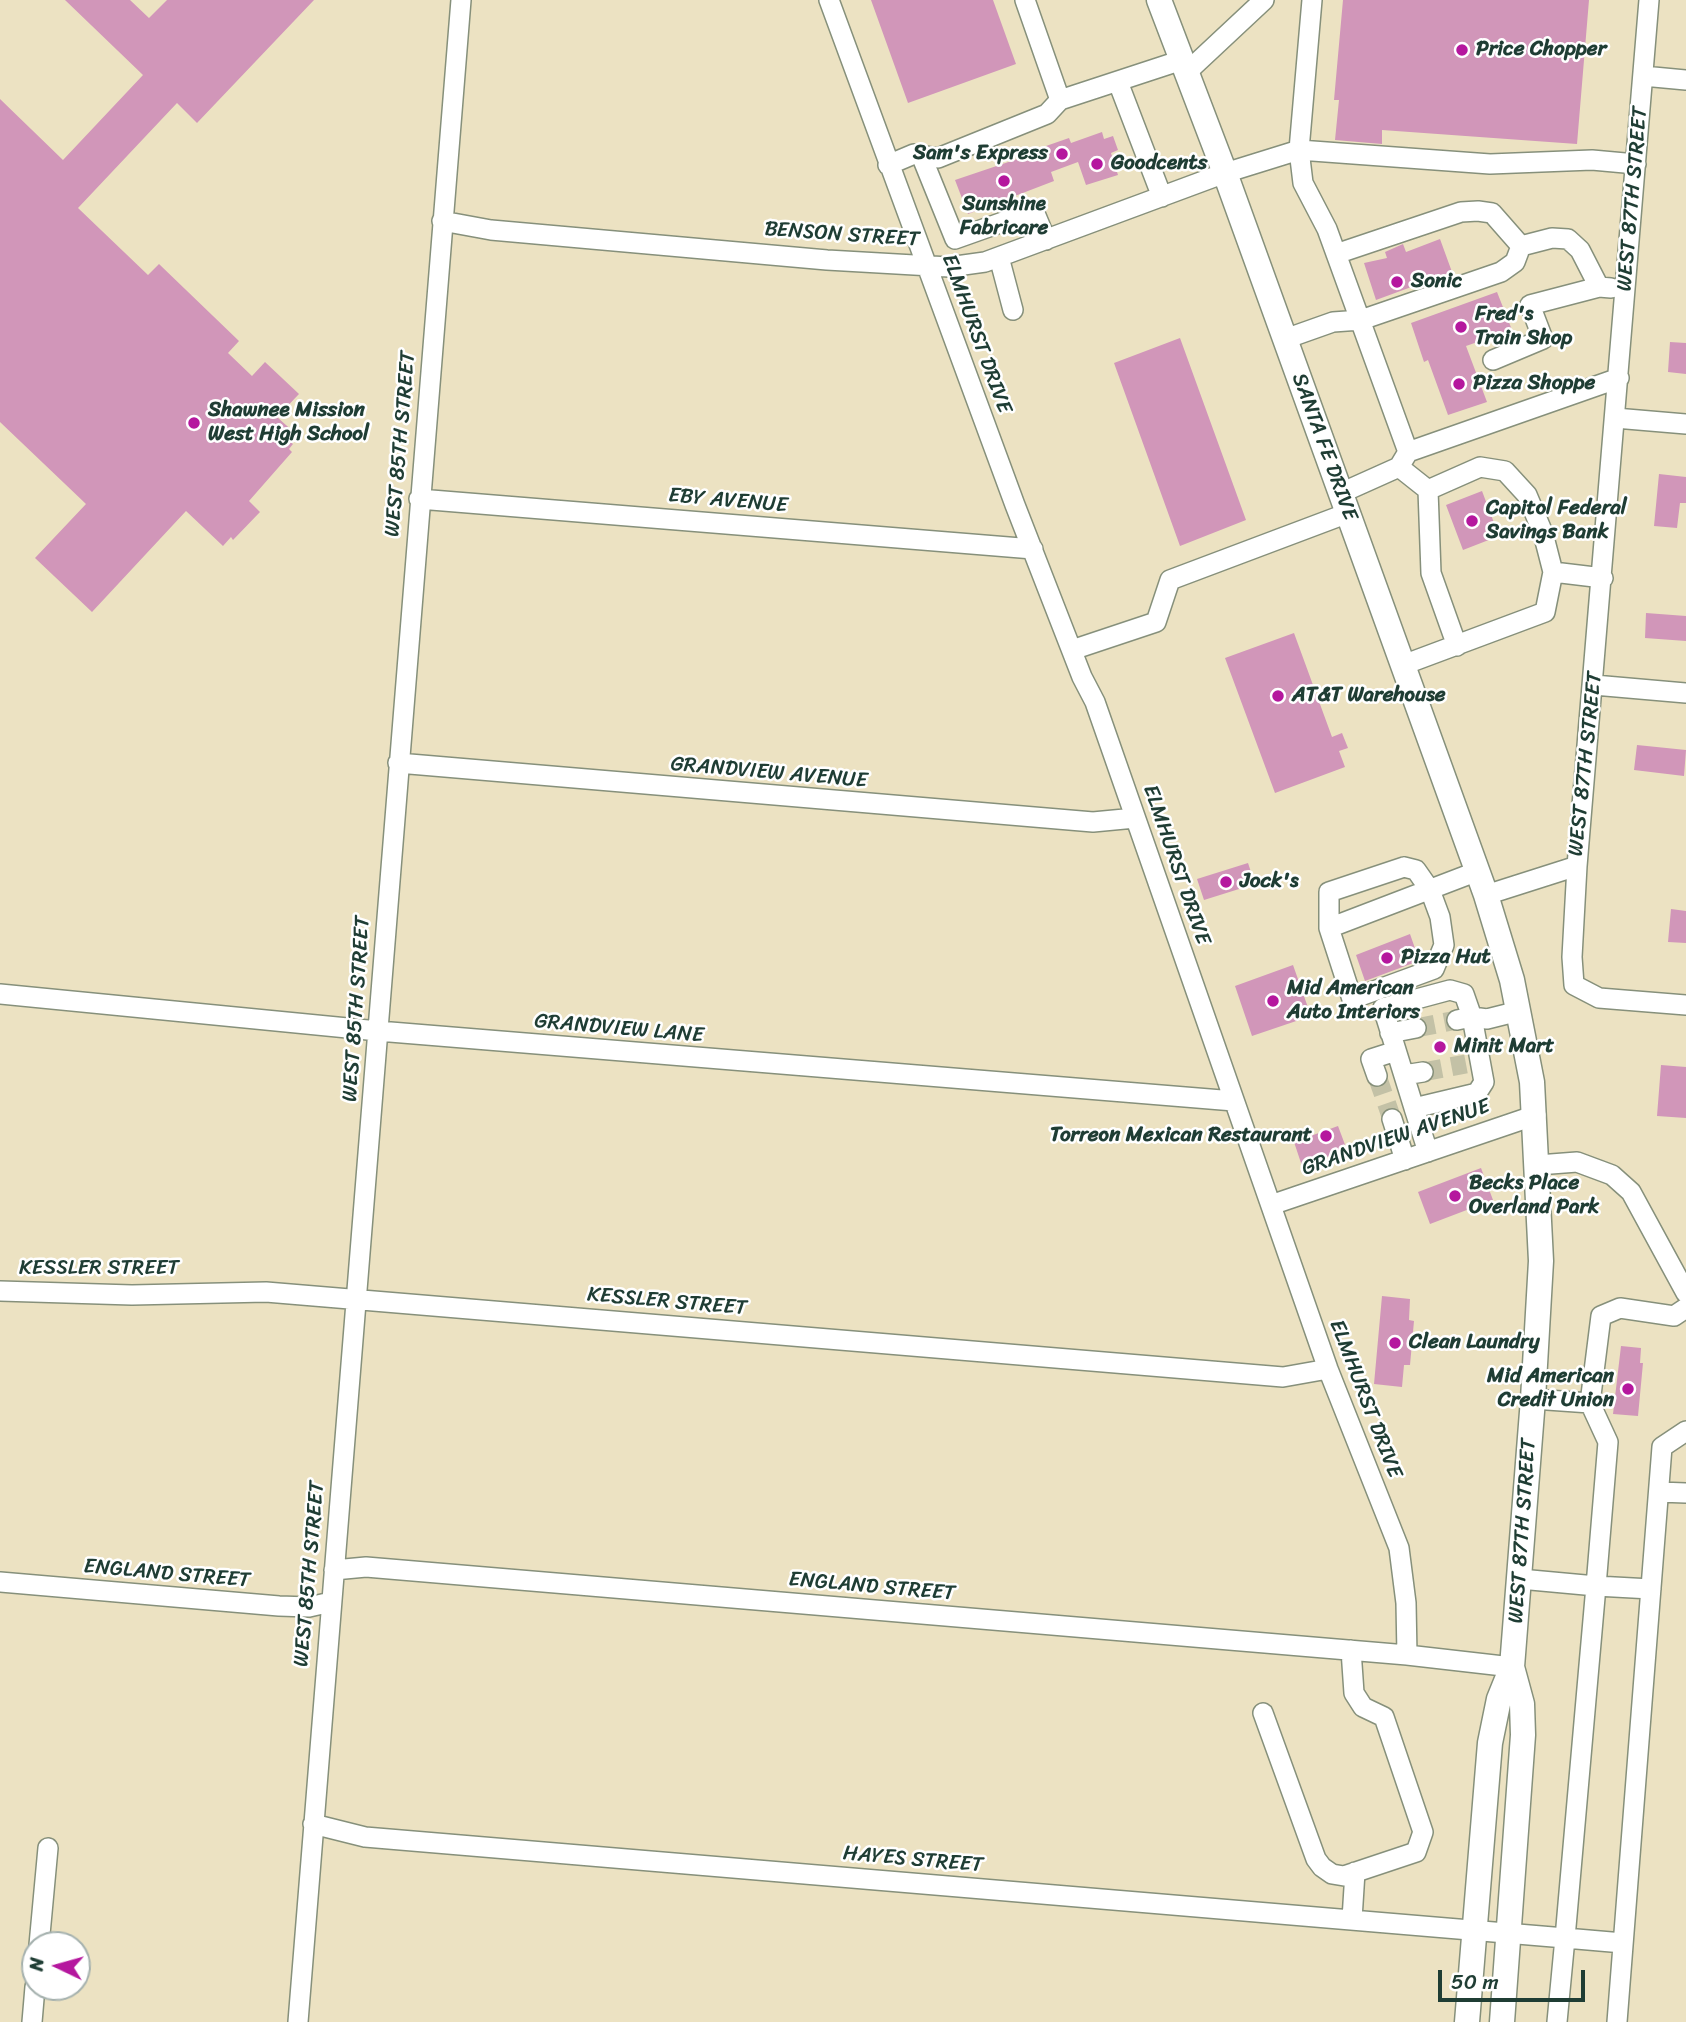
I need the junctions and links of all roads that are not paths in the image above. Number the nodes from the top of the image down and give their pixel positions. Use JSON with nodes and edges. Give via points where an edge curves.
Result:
{"nodes":[{"id":1,"x":461,"y":0,"type":"edge"},
{"id":2,"x":829,"y":0,"type":"edge"},
{"id":3,"x":1025,"y":0,"type":"edge"},
{"id":4,"x":1159,"y":0,"type":"edge"},
{"id":5,"x":1264,"y":0,"type":"edge"},
{"id":6,"x":1312,"y":0,"type":"edge"},
{"id":7,"x":1649,"y":0,"type":"edge"},
{"id":8,"x":1184,"y":66,"type":"junction"},
{"id":9,"x":1643,"y":76,"type":"junction"},
{"id":10,"x":1686,"y":80,"type":"edge"},
{"id":11,"x":1118,"y":82,"type":"junction"},
{"id":12,"x":1060,"y":100,"type":"junction"},
{"id":13,"x":1299,"y":150,"type":"junction"},
{"id":14,"x":921,"y":155,"type":"junction"},
{"id":15,"x":888,"y":164,"type":"junction"},
{"id":16,"x":1636,"y":164,"type":"junction"},
{"id":17,"x":1226,"y":173,"type":"junction"},
{"id":18,"x":1162,"y":197,"type":"junction"},
{"id":19,"x":442,"y":221,"type":"junction"},
{"id":20,"x":1046,"y":240,"type":"junction"},
{"id":21,"x":1521,"y":246,"type":"junction"},
{"id":22,"x":1336,"y":254,"type":"junction"},
{"id":23,"x":999,"y":257,"type":"junction"},
{"id":24,"x":926,"y":263,"type":"junction"},
{"id":25,"x":1599,"y":287,"type":"junction"},
{"id":26,"x":1626,"y":290,"type":"junction"},
{"id":27,"x":1013,"y":310,"type":"dead end"},
{"id":28,"x":1361,"y":320,"type":"junction"},
{"id":29,"x":1285,"y":338,"type":"junction"},
{"id":30,"x":1493,"y":360,"type":"dead end"},
{"id":31,"x":1619,"y":378,"type":"junction"},
{"id":32,"x":1615,"y":418,"type":"junction"},
{"id":33,"x":1686,"y":424,"type":"edge"},
{"id":34,"x":1404,"y":459,"type":"junction"},
{"id":35,"x":1428,"y":491,"type":"junction"},
{"id":36,"x":419,"y":499,"type":"junction"},
{"id":37,"x":1345,"y":503,"type":"junction"},
{"id":38,"x":1033,"y":549,"type":"junction"},
{"id":39,"x":1553,"y":572,"type":"junction"},
{"id":40,"x":1603,"y":578,"type":"junction"},
{"id":41,"x":1457,"y":646,"type":"junction"},
{"id":42,"x":1072,"y":650,"type":"junction"},
{"id":43,"x":1404,"y":665,"type":"junction"},
{"id":44,"x":1594,"y":685,"type":"junction"},
{"id":45,"x":1686,"y":693,"type":"edge"},
{"id":46,"x":398,"y":763,"type":"junction"},
{"id":47,"x":1135,"y":818,"type":"junction"},
{"id":48,"x":1577,"y":866,"type":"junction"},
{"id":49,"x":1482,"y":883,"type":"junction"},
{"id":50,"x":1430,"y":890,"type":"junction"},
{"id":51,"x":1329,"y":928,"type":"junction"},
{"id":52,"x":0,"y":994,"type":"edge"},
{"id":53,"x":1686,"y":1005,"type":"edge"},
{"id":54,"x":1519,"y":1011,"type":"junction"},
{"id":55,"x":1465,"y":1018,"type":"junction"},
{"id":56,"x":1416,"y":1028,"type":"tunnel mouth"},
{"id":57,"x":379,"y":1031,"type":"junction"},
{"id":58,"x":1393,"y":1042,"type":"junction"},
{"id":59,"x":1377,"y":1076,"type":"tunnel mouth"},
{"id":60,"x":1234,"y":1101,"type":"junction"},
{"id":61,"x":1414,"y":1108,"type":"junction"},
{"id":62,"x":1536,"y":1115,"type":"junction"},
{"id":63,"x":1392,"y":1119,"type":"tunnel mouth"},
{"id":64,"x":1427,"y":1152,"type":"junction"},
{"id":65,"x":1405,"y":1160,"type":"junction"},
{"id":66,"x":1538,"y":1165,"type":"junction"},
{"id":67,"x":1271,"y":1205,"type":"junction"},
{"id":68,"x":0,"y":1291,"type":"edge"},
{"id":69,"x":1686,"y":1293,"type":"edge"},
{"id":70,"x":356,"y":1298,"type":"junction"},
{"id":71,"x":1686,"y":1308,"type":"edge"},
{"id":72,"x":1328,"y":1369,"type":"junction"},
{"id":73,"x":1533,"y":1399,"type":"junction"},
{"id":74,"x":1590,"y":1403,"type":"junction"},
{"id":75,"x":1686,"y":1431,"type":"edge"},
{"id":76,"x":1659,"y":1492,"type":"junction"},
{"id":77,"x":1686,"y":1493,"type":"edge"},
{"id":78,"x":334,"y":1570,"type":"junction"},
{"id":79,"x":1520,"y":1579,"type":"junction"},
{"id":80,"x":0,"y":1583,"type":"edge"},
{"id":81,"x":1596,"y":1586,"type":"junction"},
{"id":82,"x":1651,"y":1589,"type":"junction"},
{"id":83,"x":331,"y":1602,"type":"junction"},
{"id":84,"x":1351,"y":1650,"type":"junction"},
{"id":85,"x":1407,"y":1655,"type":"junction"},
{"id":86,"x":1512,"y":1667,"type":"junction"},
{"id":87,"x":1263,"y":1713,"type":"dead end"},
{"id":88,"x":313,"y":1824,"type":"junction"},
{"id":89,"x":48,"y":1848,"type":"dead end"},
{"id":90,"x":1355,"y":1872,"type":"junction"},
{"id":91,"x":1352,"y":1919,"type":"junction"},
{"id":92,"x":1474,"y":1929,"type":"junction"},
{"id":93,"x":40,"y":1931,"type":"edge"},
{"id":94,"x":1510,"y":1932,"type":"junction"},
{"id":95,"x":1565,"y":1938,"type":"junction"},
{"id":96,"x":1623,"y":1943,"type":"junction"},
{"id":97,"x":34,"y":2001,"type":"edge"},
{"id":98,"x":32,"y":2022,"type":"edge"},
{"id":99,"x":298,"y":2022,"type":"edge"},
{"id":100,"x":1466,"y":2022,"type":"edge"},
{"id":101,"x":1502,"y":2022,"type":"edge"},
{"id":102,"x":1557,"y":2022,"type":"edge"},
{"id":103,"x":1617,"y":2022,"type":"edge"}],
"edges":[{"from":1,"to":19,"type":"street","name":"WEST 85TH STREET"},
{"from":2,"to":15,"type":"street","name":"ELMHURST DRIVE"},
{"from":3,"to":12,"type":"street"},
{"from":4,"to":8,"type":"main road","name":"SANTA FE DRIVE"},
{"from":5,"to":8,"type":"street"},
{"from":6,"to":13,"type":"street"},
{"from":7,"to":9,"type":"street","name":"WEST 87TH STREET"},
{"from":8,"to":11,"type":"street"},
{"from":8,"to":17,"type":"main road","name":"SANTA FE DRIVE"},
{"from":9,"to":10,"type":"street"},
{"from":9,"to":16,"type":"street","name":"WEST 87TH STREET"},
{"from":11,"to":12,"type":"street"},
{"from":11,"to":18,"type":"street"},
{"from":12,"to":14,"type":"street","via":[[1047,114],[938,158]]},
{"from":13,"to":16,"type":"street","via":[[1490,164],[1592,160]]},
{"from":13,"to":17,"type":"street","name":"BENSON STREET"},
{"from":13,"to":22,"type":"street","via":[[1303,183]]},
{"from":14,"to":15,"type":"street"},
{"from":14,"to":20,"type":"street","via":[[955,239],[1034,211]]},
{"from":15,"to":24,"type":"street","name":"ELMHURST DRIVE"},
{"from":16,"to":26,"type":"street","name":"WEST 87TH STREET"},
{"from":17,"to":18,"type":"street","name":"BENSON STREET"},
{"from":17,"to":29,"type":"main road","name":"SANTA FE DRIVE"},
{"from":18,"to":20,"type":"street","name":"BENSON STREET"},
{"from":19,"to":24,"type":"street","name":"BENSON STREET","via":[[491,230],[827,260]]},
{"from":19,"to":36,"type":"street","name":"WEST 85TH STREET"},
{"from":20,"to":23,"type":"street","name":"BENSON STREET"},
{"from":21,"to":22,"type":"street","via":[[1492,213],[1478,211],[1461,212]]},
{"from":21,"to":25,"type":"street","via":[[1568,239],[1580,250]]},
{"from":21,"to":28,"type":"street","via":[[1515,262],[1501,272]]},
{"from":22,"to":28,"type":"street"},
{"from":23,"to":24,"type":"street","name":"BENSON STREET","via":[[949,267]]},
{"from":23,"to":27,"type":"street"},
{"from":24,"to":38,"type":"street","name":"ELMHURST DRIVE"},
{"from":25,"to":26,"type":"street"},
{"from":25,"to":30,"type":"street","via":[[1530,305],[1543,339]]},
{"from":26,"to":31,"type":"street","name":"WEST 87TH STREET"},
{"from":28,"to":29,"type":"street","via":[[1333,322]]},
{"from":28,"to":34,"type":"street"},
{"from":29,"to":37,"type":"main road","name":"SANTA FE DRIVE"},
{"from":31,"to":32,"type":"street","name":"WEST 87TH STREET"},
{"from":31,"to":34,"type":"street"},
{"from":32,"to":33,"type":"street"},
{"from":32,"to":40,"type":"street","name":"WEST 87TH STREET"},
{"from":34,"to":35,"type":"street"},
{"from":34,"to":37,"type":"street"},
{"from":35,"to":39,"type":"street","via":[[1480,467],[1505,471],[1528,495]]},
{"from":35,"to":41,"type":"street","via":[[1432,573]]},
{"from":36,"to":38,"type":"street","name":"EBY AVENUE"},
{"from":36,"to":46,"type":"street","name":"WEST 85TH STREET"},
{"from":37,"to":42,"type":"street","via":[[1170,580],[1156,622]]},
{"from":37,"to":43,"type":"main road","name":"SANTA FE DRIVE"},
{"from":38,"to":42,"type":"street","name":"ELMHURST DRIVE"},
{"from":39,"to":40,"type":"street"},
{"from":39,"to":41,"type":"street","via":[[1545,612]]},
{"from":40,"to":44,"type":"street","name":"WEST 87TH STREET"},
{"from":41,"to":43,"type":"street"},
{"from":42,"to":47,"type":"street","name":"ELMHURST DRIVE"},
{"from":43,"to":49,"type":"main road","name":"SANTA FE DRIVE"},
{"from":44,"to":45,"type":"street"},
{"from":44,"to":48,"type":"street","name":"WEST 87TH STREET"},
{"from":46,"to":47,"type":"street","name":"GRANDVIEW AVENUE","via":[[1093,822]]},
{"from":46,"to":57,"type":"street","name":"WEST 85TH STREET"},
{"from":47,"to":60,"type":"street","name":"ELMHURST DRIVE"},
{"from":48,"to":49,"type":"street","name":"WEST 87TH STREET"},
{"from":48,"to":53,"type":"street","via":[[1574,985],[1600,998]]},
{"from":49,"to":50,"type":"street"},
{"from":49,"to":54,"type":"main road","name":"WEST 87TH STREET"},
{"from":50,"to":51,"type":"street"},
{"from":50,"to":51,"type":"street","via":[[1416,870],[1404,867],[1329,892]]},
{"from":50,"to":51,"type":"street","via":[[1444,945],[1434,968],[1352,999]]},
{"from":52,"to":57,"type":"street","name":"GRANDVIEW LANE"},
{"from":54,"to":55,"type":"street","via":[[1486,1019]]},
{"from":54,"to":62,"type":"main road","name":"WEST 87TH STREET"},
{"from":55,"to":58,"type":"street","via":[[1464,994],[1450,989],[1383,1008]]},
{"from":55,"to":61,"type":"street","via":[[1473,1063],[1484,1082],[1477,1093]]},
{"from":56,"to":58,"type":"street"},
{"from":57,"to":60,"type":"street","name":"GRANDVIEW LANE"},
{"from":57,"to":70,"type":"street","name":"WEST 85TH STREET"},
{"from":58,"to":59,"type":"street","via":[[1371,1059]]},
{"from":58,"to":61,"type":"street","via":[[1414,1073]]},
{"from":60,"to":67,"type":"street","name":"ELMHURST DRIVE"},
{"from":61,"to":64,"type":"street"},
{"from":62,"to":64,"type":"street","name":"GRANDVIEW AVENUE"},
{"from":62,"to":66,"type":"main road","name":"WEST 87TH STREET"},
{"from":63,"to":65,"type":"street"},
{"from":64,"to":65,"type":"street","name":"GRANDVIEW AVENUE"},
{"from":65,"to":67,"type":"street","name":"GRANDVIEW AVENUE"},
{"from":66,"to":69,"type":"street","via":[[1577,1162],[1612,1175],[1631,1192]]},
{"from":66,"to":73,"type":"main road","name":"WEST 87TH STREET","via":[[1541,1261]]},
{"from":67,"to":72,"type":"street","name":"ELMHURST DRIVE"},
{"from":68,"to":70,"type":"street","name":"KESSLER STREET","via":[[132,1295],[266,1292]]},
{"from":70,"to":72,"type":"street","name":"KESSLER STREET","via":[[1283,1377]]},
{"from":70,"to":78,"type":"street","name":"WEST 85TH STREET"},
{"from":71,"to":74,"type":"street","via":[[1674,1316],[1620,1308],[1601,1316]]},
{"from":72,"to":85,"type":"street","name":"ELMHURST DRIVE","via":[[1399,1548]]},
{"from":73,"to":74,"type":"street"},
{"from":73,"to":79,"type":"main road","name":"WEST 87TH STREET"},
{"from":74,"to":81,"type":"street","via":[[1608,1442]]},
{"from":75,"to":76,"type":"street","via":[[1662,1447]]},
{"from":76,"to":77,"type":"street"},
{"from":76,"to":82,"type":"street"},
{"from":78,"to":83,"type":"street","name":"WEST 85TH STREET"},
{"from":78,"to":84,"type":"street","name":"ENGLAND STREET","via":[[366,1567]]},
{"from":79,"to":81,"type":"street"},
{"from":79,"to":86,"type":"main road","name":"WEST 87TH STREET"},
{"from":80,"to":83,"type":"street","name":"ENGLAND STREET","via":[[279,1606]]},
{"from":81,"to":82,"type":"street"},
{"from":81,"to":95,"type":"street"},
{"from":82,"to":96,"type":"street"},
{"from":83,"to":88,"type":"street","name":"WEST 85TH STREET"},
{"from":84,"to":85,"type":"street","name":"ENGLAND STREET"},
{"from":84,"to":90,"type":"street","via":[[1354,1693],[1363,1707],[1384,1717],[1423,1832],[1416,1852]]},
{"from":85,"to":86,"type":"street"},
{"from":86,"to":92,"type":"main road","name":"WEST 87TH STREET","via":[[1499,1699],[1490,1743]]},
{"from":86,"to":94,"type":"main road","name":"WEST 87TH STREET","via":[[1522,1704],[1523,1735]]},
{"from":87,"to":90,"type":"street","via":[[1316,1859],[1332,1874]]},
{"from":88,"to":91,"type":"street","name":"HAYES STREET","via":[[365,1837]]},
{"from":88,"to":99,"type":"street","name":"WEST 85TH STREET"},
{"from":89,"to":93,"type":"street"},
{"from":90,"to":91,"type":"street"},
{"from":91,"to":92,"type":"street","name":"HAYES STREET"},
{"from":92,"to":94,"type":"street","name":"HAYES STREET"},
{"from":92,"to":100,"type":"main road","name":"WEST 87TH STREET"},
{"from":94,"to":95,"type":"street","name":"HAYES STREET"},
{"from":94,"to":101,"type":"main road","name":"WEST 87TH STREET"},
{"from":95,"to":96,"type":"street","name":"HAYES STREET"},
{"from":95,"to":102,"type":"street"},
{"from":96,"to":103,"type":"street"},
{"from":97,"to":98,"type":"street"}]}
